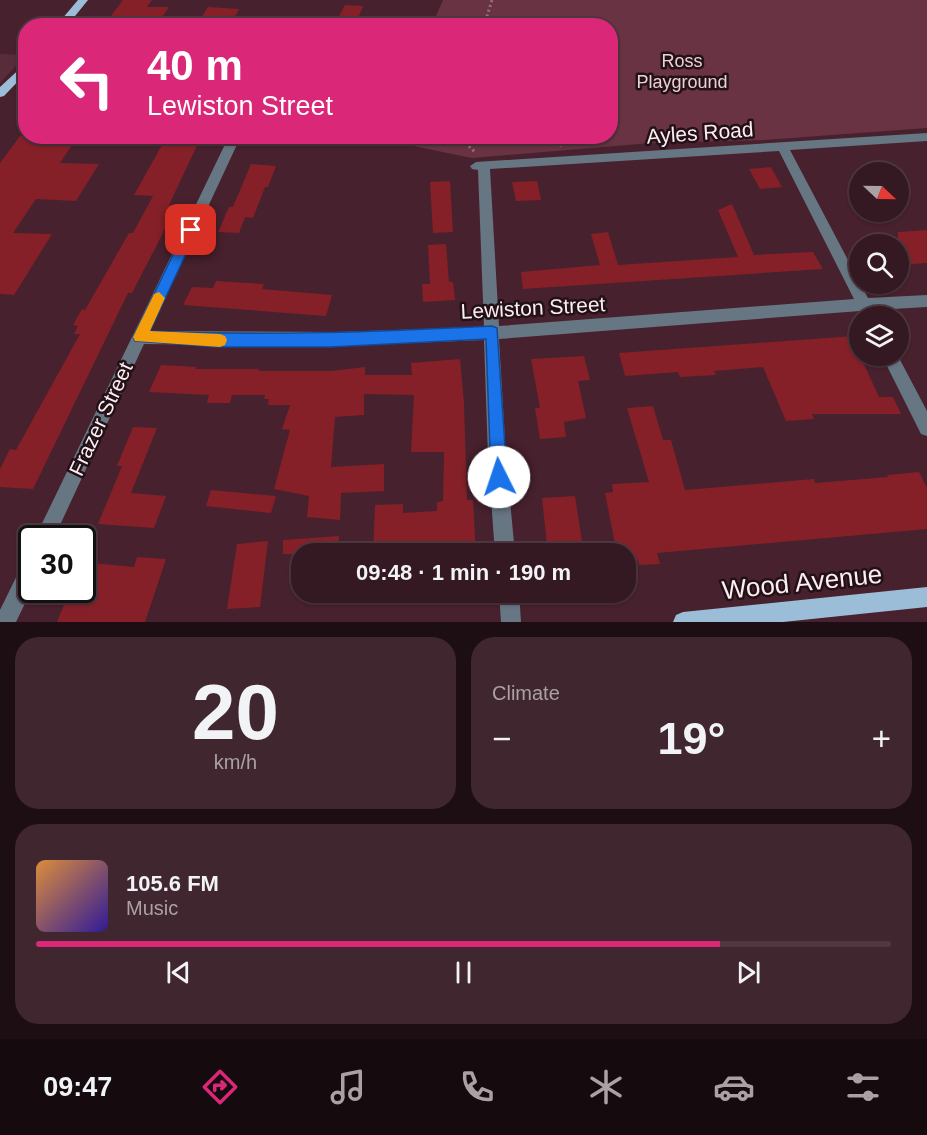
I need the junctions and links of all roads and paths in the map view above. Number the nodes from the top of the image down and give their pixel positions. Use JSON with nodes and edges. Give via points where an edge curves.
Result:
{"nodes":[{"id":1,"x":83,"y":0,"type":"edge"},
{"id":2,"x":492,"y":0,"type":"edge"},
{"id":3,"x":68,"y":18,"type":"edge"},
{"id":4,"x":486,"y":18,"type":"edge"},
{"id":5,"x":18,"y":75,"type":"edge"},
{"id":6,"x":0,"y":94,"type":"edge"},
{"id":7,"x":927,"y":137,"type":"edge"},
{"id":8,"x":231,"y":144,"type":"edge"},
{"id":9,"x":466,"y":144,"type":"edge"},
{"id":10,"x":783,"y":147,"type":"junction"},
{"id":11,"x":480,"y":166,"type":"junction"},
{"id":12,"x":927,"y":301,"type":"edge"},
{"id":13,"x":865,"y":306,"type":"edge"},
{"id":14,"x":894,"y":306,"type":"edge"},
{"id":15,"x":849,"y":311,"type":"edge"},
{"id":16,"x":492,"y":332,"type":"junction"},
{"id":17,"x":140,"y":337,"type":"junction"},
{"id":18,"x":895,"y":366,"type":"edge"},
{"id":19,"x":927,"y":428,"type":"edge"},
{"id":20,"x":50,"y":525,"type":"edge"},
{"id":21,"x":505,"y":543,"type":"edge"},
{"id":22,"x":18,"y":595,"type":"edge"},
{"id":23,"x":927,"y":597,"type":"edge"},
{"id":24,"x":510,"y":603,"type":"edge"},
{"id":25,"x":5,"y":622,"type":"edge"},
{"id":26,"x":511,"y":622,"type":"edge"},
{"id":27,"x":683,"y":622,"type":"edge"}],
"edges":[{"from":1,"to":3,"type":"main road"},
{"from":2,"to":4,"type":"path"},
{"from":5,"to":6,"type":"main road"},
{"from":7,"to":10,"type":"street","name":"Ayles Road"},
{"from":8,"to":17,"type":"street","name":"Frazer Street"},
{"from":9,"to":11,"type":"path"},
{"from":10,"to":11,"type":"street","name":"Ayles Road"},
{"from":10,"to":13,"type":"street"},
{"from":11,"to":16,"type":"street"},
{"from":12,"to":14,"type":"street","name":"Lewiston Street"},
{"from":15,"to":16,"type":"street","name":"Lewiston Street"},
{"from":16,"to":17,"type":"street","name":"Lewiston Street","via":[[330,340]]},
{"from":16,"to":21,"type":"street"},
{"from":17,"to":20,"type":"street","name":"Frazer Street"},
{"from":18,"to":19,"type":"street"},
{"from":22,"to":25,"type":"street"},
{"from":23,"to":27,"type":"main road","name":"Wood Avenue"},
{"from":24,"to":26,"type":"street"}]}
